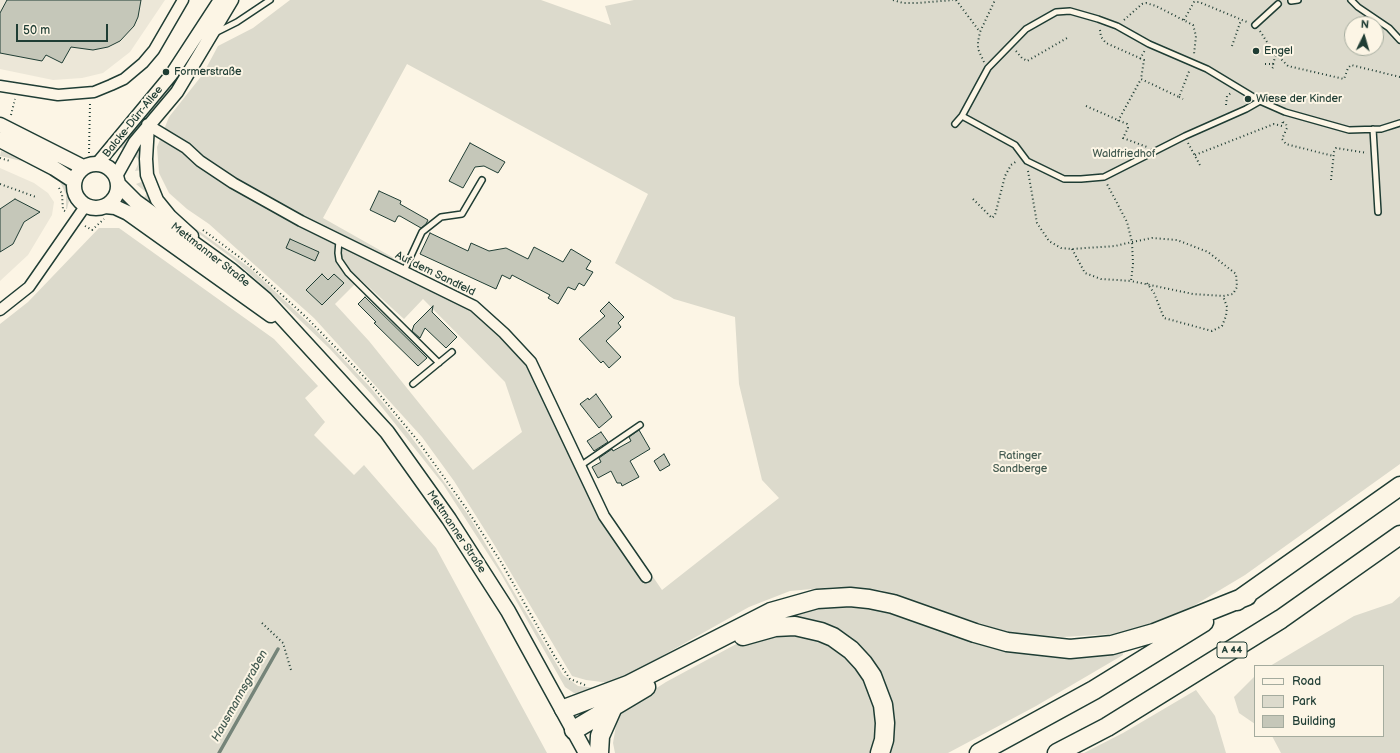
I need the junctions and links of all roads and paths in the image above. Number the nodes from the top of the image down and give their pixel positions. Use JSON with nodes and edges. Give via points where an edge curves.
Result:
{"nodes":[{"id":1,"x":183,"y":0,"type":"edge"},
{"id":2,"x":270,"y":0,"type":"edge"},
{"id":3,"x":893,"y":0,"type":"edge"},
{"id":4,"x":953,"y":0,"type":"edge"},
{"id":5,"x":956,"y":0,"type":"edge"},
{"id":6,"x":995,"y":0,"type":"edge"},
{"id":7,"x":1298,"y":0,"type":"edge"},
{"id":8,"x":1351,"y":0,"type":"edge"},
{"id":9,"x":226,"y":1,"type":"edge"},
{"id":10,"x":1292,"y":1,"type":"dead end"},
{"id":11,"x":1278,"y":4,"type":"dead end"},
{"id":12,"x":1098,"y":18,"type":"junction"},
{"id":13,"x":1184,"y":20,"type":"junction"},
{"id":14,"x":1241,"y":20,"type":"junction"},
{"id":15,"x":1255,"y":25,"type":"junction"},
{"id":16,"x":1116,"y":26,"type":"junction"},
{"id":17,"x":980,"y":32,"type":"junction"},
{"id":18,"x":211,"y":35,"type":"junction"},
{"id":19,"x":1069,"y":37,"type":"dead end"},
{"id":20,"x":1400,"y":40,"type":"edge"},
{"id":21,"x":1012,"y":42,"type":"junction"},
{"id":22,"x":1232,"y":46,"type":"dead end"},
{"id":23,"x":1276,"y":54,"type":"junction"},
{"id":24,"x":1193,"y":62,"type":"junction"},
{"id":25,"x":1266,"y":64,"type":"dead end"},
{"id":26,"x":1273,"y":64,"type":"junction"},
{"id":27,"x":988,"y":68,"type":"junction"},
{"id":28,"x":1271,"y":70,"type":"dead end"},
{"id":29,"x":1400,"y":77,"type":"edge"},
{"id":30,"x":1141,"y":79,"type":"junction"},
{"id":31,"x":0,"y":86,"type":"edge"},
{"id":32,"x":19,"y":90,"type":"junction"},
{"id":33,"x":90,"y":92,"type":"junction"},
{"id":34,"x":1179,"y":97,"type":"junction"},
{"id":35,"x":1183,"y":99,"type":"dead end"},
{"id":36,"x":1260,"y":101,"type":"junction"},
{"id":37,"x":1086,"y":106,"type":"dead end"},
{"id":38,"x":962,"y":116,"type":"junction"},
{"id":39,"x":16,"y":118,"type":"dead end"},
{"id":40,"x":1284,"y":118,"type":"dead end"},
{"id":41,"x":1118,"y":121,"type":"junction"},
{"id":42,"x":1283,"y":122,"type":"junction"},
{"id":43,"x":1400,"y":123,"type":"edge"},
{"id":44,"x":955,"y":124,"type":"dead end"},
{"id":45,"x":0,"y":125,"type":"edge"},
{"id":46,"x":148,"y":125,"type":"junction"},
{"id":47,"x":1373,"y":129,"type":"junction"},
{"id":48,"x":1185,"y":136,"type":"junction"},
{"id":49,"x":0,"y":140,"type":"edge"},
{"id":50,"x":1374,"y":154,"type":"junction"},
{"id":51,"x":1150,"y":155,"type":"junction"},
{"id":52,"x":1195,"y":155,"type":"junction"},
{"id":53,"x":94,"y":156,"type":"junction"},
{"id":54,"x":1334,"y":156,"type":"junction"},
{"id":55,"x":83,"y":160,"type":"junction"},
{"id":56,"x":1027,"y":161,"type":"junction"},
{"id":57,"x":1201,"y":167,"type":"dead end"},
{"id":58,"x":1104,"y":177,"type":"junction"},
{"id":59,"x":118,"y":180,"type":"junction"},
{"id":60,"x":482,"y":180,"type":"dead end"},
{"id":61,"x":1331,"y":180,"type":"dead end"},
{"id":62,"x":74,"y":181,"type":"junction"},
{"id":63,"x":56,"y":183,"type":"dead end"},
{"id":64,"x":0,"y":184,"type":"edge"},
{"id":65,"x":36,"y":198,"type":"dead end"},
{"id":66,"x":973,"y":199,"type":"dead end"},
{"id":67,"x":86,"y":205,"type":"junction"},
{"id":68,"x":66,"y":212,"type":"dead end"},
{"id":69,"x":107,"y":212,"type":"junction"},
{"id":70,"x":1378,"y":212,"type":"dead end"},
{"id":71,"x":89,"y":229,"type":"dead end"},
{"id":72,"x":339,"y":240,"type":"junction"},
{"id":73,"x":1132,"y":242,"type":"junction"},
{"id":74,"x":1072,"y":249,"type":"junction"},
{"id":75,"x":232,"y":271,"type":"junction"},
{"id":76,"x":404,"y":271,"type":"junction"},
{"id":77,"x":1131,"y":281,"type":"junction"},
{"id":78,"x":1147,"y":283,"type":"junction"},
{"id":79,"x":1223,"y":296,"type":"junction"},
{"id":80,"x":0,"y":310,"type":"edge"},
{"id":81,"x":296,"y":331,"type":"junction"},
{"id":82,"x":452,"y":352,"type":"dead end"},
{"id":83,"x":439,"y":363,"type":"junction"},
{"id":84,"x":413,"y":384,"type":"dead end"},
{"id":85,"x":640,"y":425,"type":"dead end"},
{"id":86,"x":580,"y":466,"type":"junction"},
{"id":87,"x":1400,"y":486,"type":"edge"},
{"id":88,"x":1400,"y":535,"type":"edge"},
{"id":89,"x":501,"y":562,"type":"dead end"},
{"id":90,"x":646,"y":577,"type":"dead end"},
{"id":91,"x":1247,"y":596,"type":"junction"},
{"id":92,"x":262,"y":623,"type":"dead end"},
{"id":93,"x":291,"y":670,"type":"dead end"},
{"id":94,"x":608,"y":701,"type":"junction"},
{"id":95,"x":564,"y":709,"type":"junction"},
{"id":96,"x":574,"y":730,"type":"junction"},
{"id":97,"x":586,"y":753,"type":"edge"},
{"id":98,"x":599,"y":753,"type":"edge"},
{"id":99,"x":880,"y":753,"type":"edge"},
{"id":100,"x":978,"y":753,"type":"edge"},
{"id":101,"x":1057,"y":753,"type":"edge"}],
"edges":[{"from":1,"to":33,"type":"street","via":[[154,50],[143,63],[124,78]]},
{"from":2,"to":18,"type":"lane","via":[[237,22]]},
{"from":3,"to":4,"type":"path","via":[[903,3]]},
{"from":5,"to":17,"type":"path"},
{"from":6,"to":17,"type":"path"},
{"from":7,"to":10,"type":"lane"},
{"from":8,"to":20,"type":"lane","via":[[1389,28]]},
{"from":9,"to":18,"type":"street","name":"Balcke-Dürr-Allee"},
{"from":9,"to":53,"type":"street","name":"Balcke-Dürr-Allee","via":[[171,75]]},
{"from":11,"to":15,"type":"lane"},
{"from":12,"to":16,"type":"lane"},
{"from":12,"to":21,"type":"lane","via":[[1070,11],[1056,12],[1026,28]]},
{"from":12,"to":30,"type":"path","via":[[1102,40],[1144,60]]},
{"from":13,"to":14,"type":"path","via":[[1194,2],[1199,2]]},
{"from":13,"to":16,"type":"path","via":[[1146,2]]},
{"from":13,"to":24,"type":"path","via":[[1196,30]]},
{"from":14,"to":15,"type":"path"},
{"from":14,"to":22,"type":"path"},
{"from":15,"to":23,"type":"path"},
{"from":16,"to":24,"type":"lane","via":[[1149,44]]},
{"from":17,"to":27,"type":"path","via":[[978,49]]},
{"from":18,"to":46,"type":"street","name":"Balcke-Dürr-Allee","via":[[177,92]]},
{"from":19,"to":21,"type":"path","via":[[1028,61],[1019,55]]},
{"from":21,"to":27,"type":"lane"},
{"from":23,"to":26,"type":"path"},
{"from":23,"to":29,"type":"path","via":[[1288,66],[1344,79],[1351,65]]},
{"from":24,"to":34,"type":"path"},
{"from":24,"to":36,"type":"lane"},
{"from":25,"to":26,"type":"path"},
{"from":26,"to":28,"type":"path"},
{"from":27,"to":38,"type":"lane"},
{"from":30,"to":34,"type":"path"},
{"from":30,"to":41,"type":"path"},
{"from":31,"to":32,"type":"street"},
{"from":32,"to":33,"type":"street","via":[[58,96]]},
{"from":32,"to":39,"type":"path","via":[[10,114]]},
{"from":33,"to":53,"type":"path"},
{"from":34,"to":35,"type":"path"},
{"from":36,"to":47,"type":"lane","via":[[1285,112],[1349,130]]},
{"from":36,"to":48,"type":"lane"},
{"from":37,"to":41,"type":"path"},
{"from":38,"to":44,"type":"lane"},
{"from":38,"to":56,"type":"lane","via":[[1014,145]]},
{"from":40,"to":42,"type":"path"},
{"from":41,"to":51,"type":"path","via":[[1127,124],[1128,128],[1123,138],[1145,146]]},
{"from":42,"to":52,"type":"path","via":[[1282,126],[1274,124]]},
{"from":42,"to":54,"type":"path","via":[[1287,128],[1282,139],[1286,144]]},
{"from":43,"to":47,"type":"lane"},
{"from":45,"to":55,"type":"main road"},
{"from":46,"to":59,"type":"street","name":"Balcke-Dürr-Allee","via":[[135,142]]},
{"from":46,"to":72,"type":"street","name":"Auf dem Sandfeld","via":[[186,148],[200,161],[233,183]]},
{"from":46,"to":75,"type":"street","via":[[147,175],[157,200],[170,216]]},
{"from":47,"to":50,"type":"lane"},
{"from":48,"to":51,"type":"lane"},
{"from":48,"to":52,"type":"path"},
{"from":49,"to":62,"type":"main road"},
{"from":50,"to":54,"type":"path","via":[[1336,148]]},
{"from":50,"to":70,"type":"lane"},
{"from":51,"to":58,"type":"lane"},
{"from":52,"to":57,"type":"path"},
{"from":53,"to":55,"type":"main road"},
{"from":53,"to":55,"type":"path"},
{"from":53,"to":59,"type":"main road","name":"Mettmanner Straße","via":[[110,168]]},
{"from":54,"to":61,"type":"path"},
{"from":55,"to":62,"type":"main road"},
{"from":56,"to":58,"type":"lane","via":[[1064,179]]},
{"from":56,"to":66,"type":"path","via":[[1020,160],[1011,165],[992,218]]},
{"from":56,"to":74,"type":"path","via":[[1037,223],[1049,241],[1061,248]]},
{"from":58,"to":73,"type":"path","via":[[1128,222]]},
{"from":59,"to":69,"type":"main road","via":[[116,196]]},
{"from":59,"to":75,"type":"main road","name":"Mettmanner Straße","via":[[136,202]]},
{"from":60,"to":76,"type":"lane","via":[[462,214],[441,217],[422,232]]},
{"from":62,"to":67,"type":"main road","via":[[76,194]]},
{"from":63,"to":68,"type":"path","via":[[62,194],[63,210]]},
{"from":64,"to":65,"type":"path"},
{"from":67,"to":69,"type":"main road","name":"Mettmanner Straße"},
{"from":67,"to":80,"type":"street","via":[[29,287]]},
{"from":69,"to":71,"type":"path","via":[[92,230]]},
{"from":69,"to":81,"type":"main road","name":"Mettmanner Straße","via":[[116,207],[128,213]]},
{"from":72,"to":76,"type":"street","name":"Auf dem Sandfeld"},
{"from":72,"to":83,"type":"lane","via":[[338,253],[348,273]]},
{"from":73,"to":74,"type":"path","via":[[1115,246]]},
{"from":73,"to":77,"type":"path"},
{"from":73,"to":79,"type":"path","via":[[1152,238],[1177,240],[1208,252],[1236,274],[1237,287],[1232,294]]},
{"from":74,"to":77,"type":"path","via":[[1085,273],[1101,279]]},
{"from":75,"to":81,"type":"main road","name":"Mettmanner Straße","via":[[265,299]]},
{"from":76,"to":86,"type":"street","name":"Auf dem Sandfeld","via":[[474,306],[504,333],[530,362]]},
{"from":77,"to":78,"type":"path"},
{"from":78,"to":79,"type":"path","via":[[1193,294]]},
{"from":78,"to":79,"type":"path","via":[[1164,318],[1212,331],[1222,326],[1226,316],[1227,307]]},
{"from":81,"to":95,"type":"main road","name":"Mettmanner Straße","via":[[387,432],[449,518],[508,611]]},
{"from":82,"to":83,"type":"lane"},
{"from":83,"to":84,"type":"lane"},
{"from":85,"to":86,"type":"lane"},
{"from":86,"to":90,"type":"street","name":"Auf dem Sandfeld","via":[[604,516]]},
{"from":87,"to":91,"type":"highway"},
{"from":88,"to":101,"type":"highway","number":"A 44","via":[[1281,619],[1107,727]]},
{"from":89,"to":94,"type":"path","name":"Mettmanner Straße","via":[[570,679],[601,688]]},
{"from":91,"to":94,"type":"highway","via":[[1154,633],[1112,645],[1070,649],[1008,642],[875,600],[850,597],[817,599],[771,612],[628,685]]},
{"from":91,"to":100,"type":"highway","via":[[1094,690]]},
{"from":92,"to":93,"type":"path","via":[[282,643]]},
{"from":94,"to":95,"type":"highway"},
{"from":94,"to":96,"type":"highway"},
{"from":94,"to":98,"type":"highway"},
{"from":94,"to":99,"type":"highway","via":[[629,696],[748,634],[784,626],[809,628],[833,637],[851,650],[872,676],[883,705],[885,723]]},
{"from":95,"to":96,"type":"main road","name":"Mettmanner Straße"},
{"from":96,"to":97,"type":"main road","name":"Mettmanner Straße"}]}
